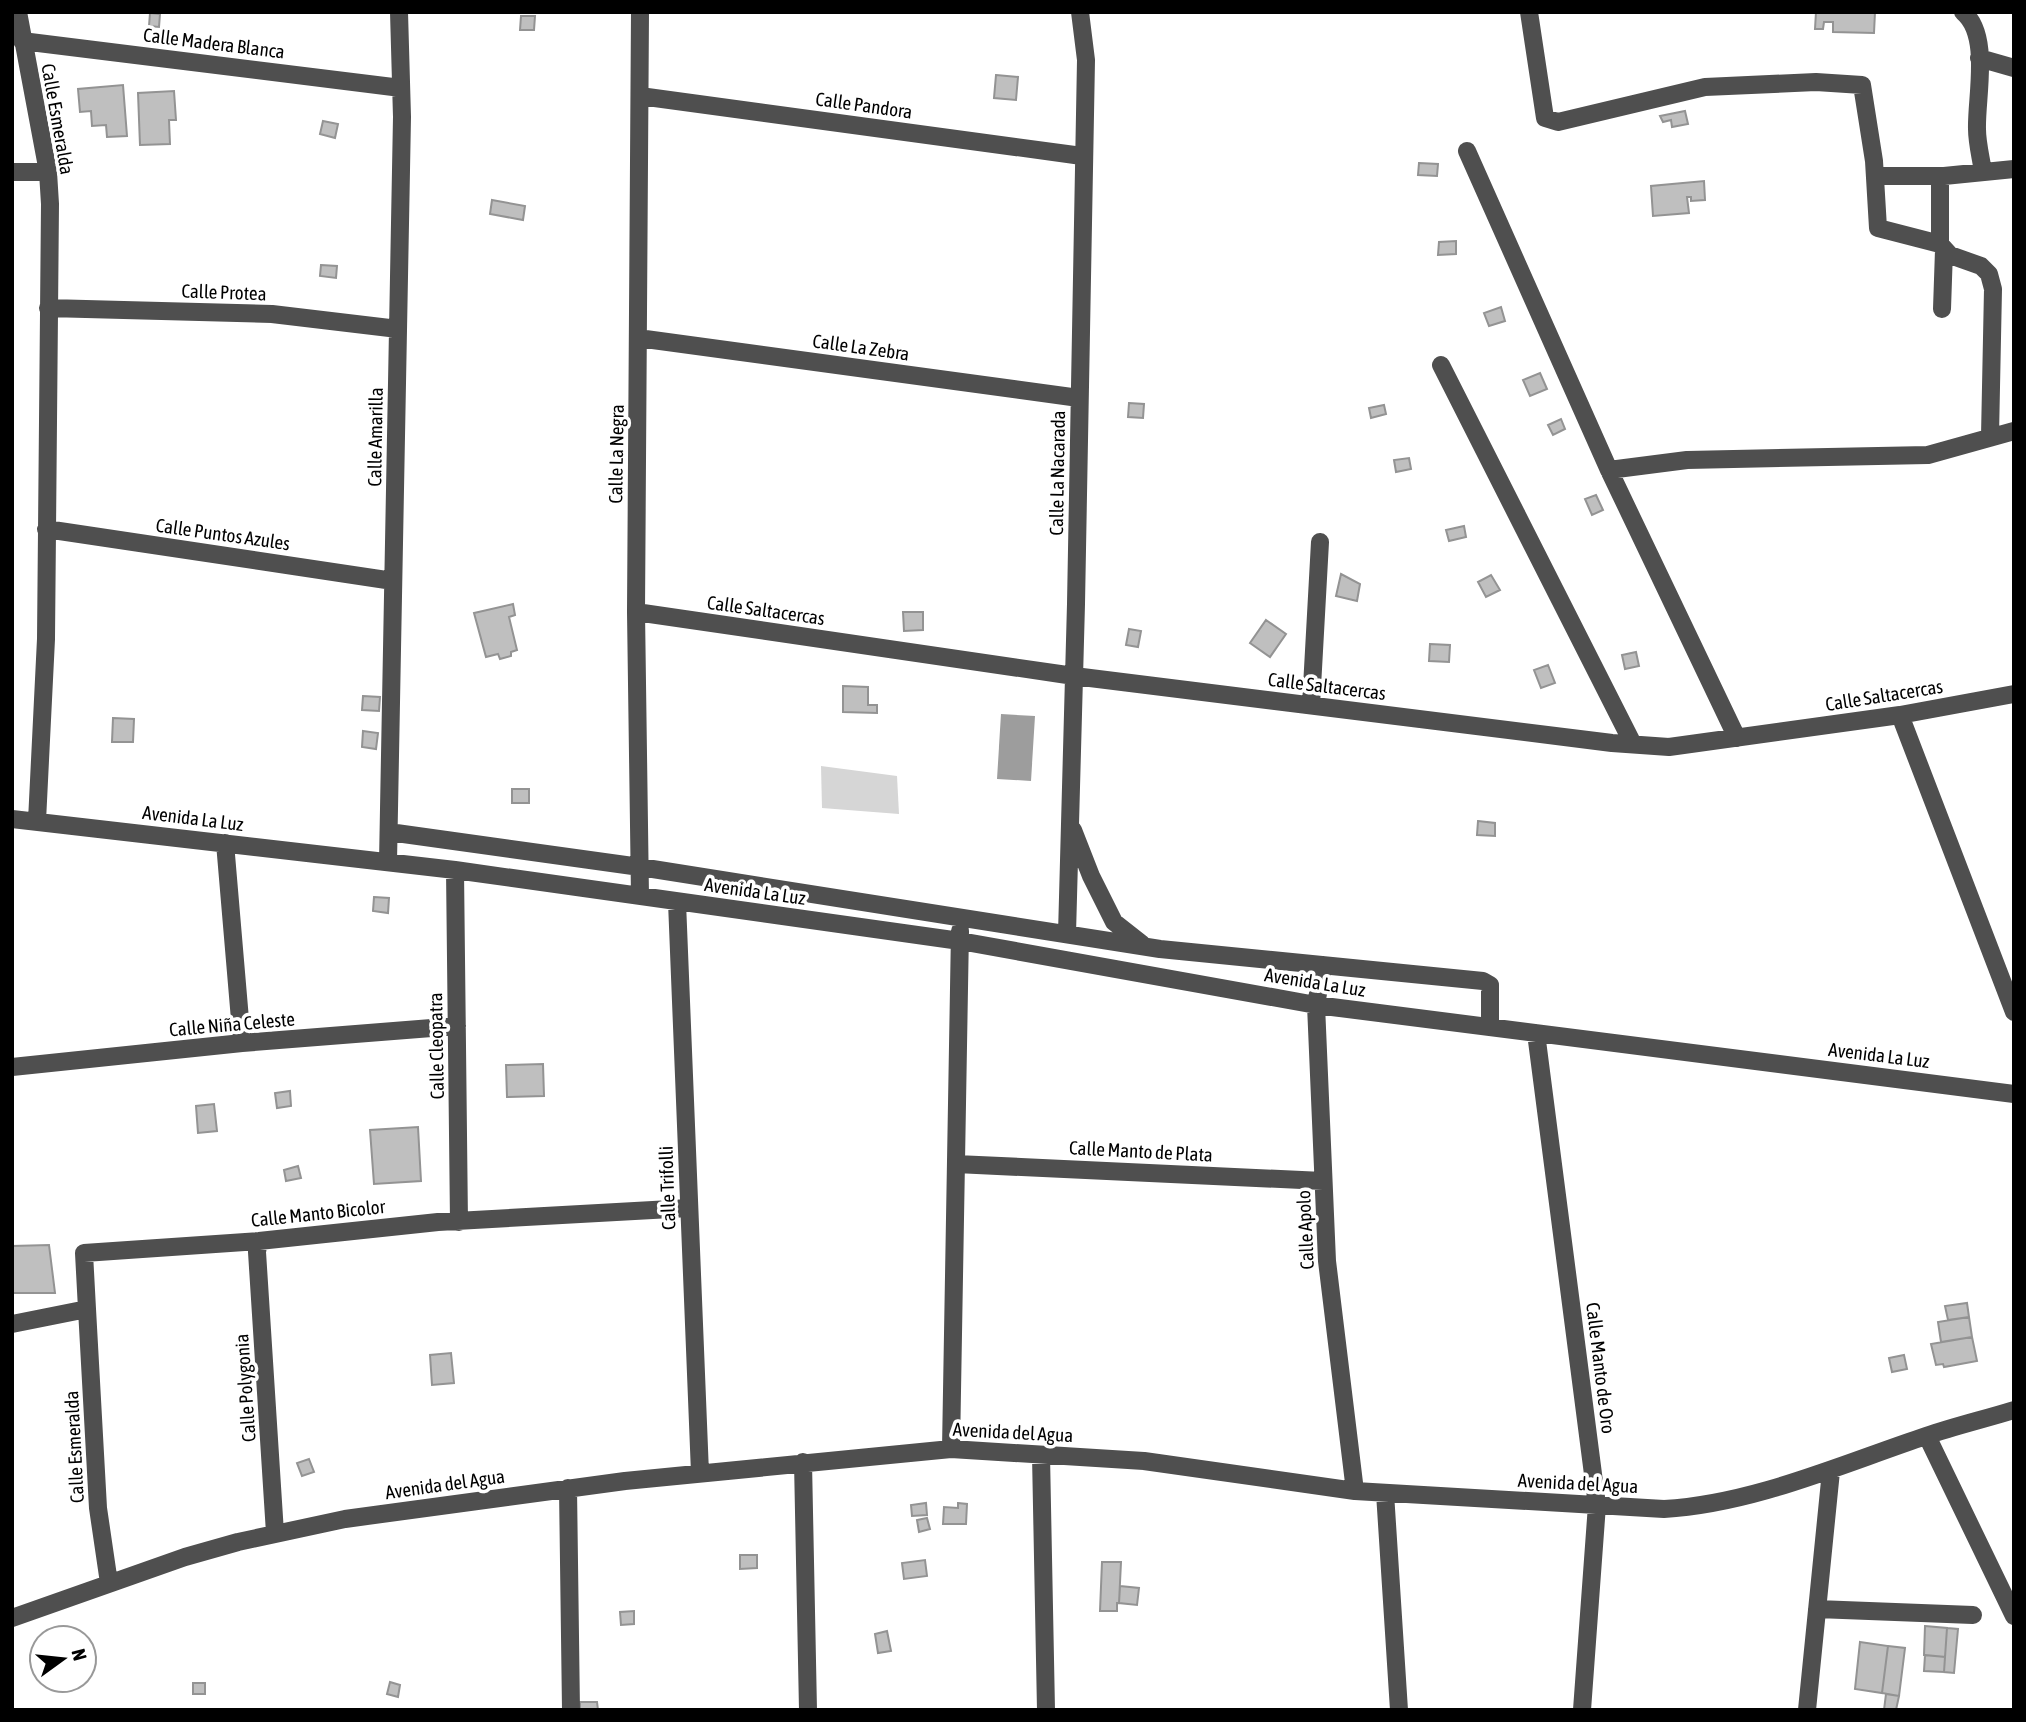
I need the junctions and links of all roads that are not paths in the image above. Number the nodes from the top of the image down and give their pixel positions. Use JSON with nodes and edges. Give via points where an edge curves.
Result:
{"nodes":[{"id":1,"x":18,"y":12,"type":"edge"},
{"id":2,"x":399,"y":12,"type":"edge"},
{"id":3,"x":640,"y":12,"type":"edge"},
{"id":4,"x":1080,"y":12,"type":"edge"},
{"id":5,"x":1529,"y":12,"type":"edge"},
{"id":6,"x":1963,"y":12,"type":"edge"},
{"id":7,"x":20,"y":52,"type":"edge"},
{"id":8,"x":1979,"y":58,"type":"junction"},
{"id":9,"x":2014,"y":68,"type":"edge"},
{"id":10,"x":401,"y":88,"type":"junction"},
{"id":11,"x":640,"y":96,"type":"junction"},
{"id":12,"x":1467,"y":151,"type":"dead end"},
{"id":13,"x":1082,"y":156,"type":"junction"},
{"id":14,"x":2014,"y":169,"type":"edge"},
{"id":15,"x":12,"y":172,"type":"edge"},
{"id":16,"x":48,"y":172,"type":"junction"},
{"id":17,"x":1983,"y":172,"type":"junction"},
{"id":18,"x":1875,"y":176,"type":"junction"},
{"id":19,"x":1940,"y":176,"type":"junction"},
{"id":20,"x":1942,"y":247,"type":"junction"},
{"id":21,"x":48,"y":308,"type":"junction"},
{"id":22,"x":1942,"y":309,"type":"dead end"},
{"id":23,"x":398,"y":329,"type":"junction"},
{"id":24,"x":638,"y":338,"type":"junction"},
{"id":25,"x":1441,"y":365,"type":"dead end"},
{"id":26,"x":1079,"y":398,"type":"junction"},
{"id":27,"x":2014,"y":431,"type":"edge"},
{"id":28,"x":1990,"y":436,"type":"junction"},
{"id":29,"x":1609,"y":470,"type":"junction"},
{"id":30,"x":46,"y":529,"type":"junction"},
{"id":31,"x":1320,"y":542,"type":"dead end"},
{"id":32,"x":393,"y":581,"type":"junction"},
{"id":33,"x":636,"y":612,"type":"junction"},
{"id":34,"x":1074,"y":676,"type":"junction"},
{"id":35,"x":2014,"y":694,"type":"edge"},
{"id":36,"x":1311,"y":705,"type":"junction"},
{"id":37,"x":1900,"y":715,"type":"junction"},
{"id":38,"x":1737,"y":738,"type":"junction"},
{"id":39,"x":1633,"y":744,"type":"junction"},
{"id":40,"x":12,"y":818,"type":"edge"},
{"id":41,"x":1070,"y":820,"type":"junction"},
{"id":42,"x":37,"y":821,"type":"junction"},
{"id":43,"x":389,"y":832,"type":"junction"},
{"id":44,"x":225,"y":843,"type":"junction"},
{"id":45,"x":388,"y":862,"type":"junction"},
{"id":46,"x":640,"y":867,"type":"junction"},
{"id":47,"x":455,"y":870,"type":"junction"},
{"id":48,"x":640,"y":896,"type":"junction"},
{"id":49,"x":677,"y":902,"type":"junction"},
{"id":50,"x":961,"y":917,"type":"junction"},
{"id":51,"x":1066,"y":934,"type":"junction"},
{"id":52,"x":960,"y":941,"type":"junction"},
{"id":53,"x":1153,"y":948,"type":"junction"},
{"id":54,"x":1323,"y":965,"type":"junction"},
{"id":55,"x":1188,"y":982,"type":"junction"},
{"id":56,"x":1317,"y":1005,"type":"junction"},
{"id":57,"x":2014,"y":1012,"type":"edge"},
{"id":58,"x":457,"y":1026,"type":"junction"},
{"id":59,"x":1490,"y":1027,"type":"junction"},
{"id":60,"x":1536,"y":1033,"type":"junction"},
{"id":61,"x":242,"y":1043,"type":"junction"},
{"id":62,"x":12,"y":1067,"type":"edge"},
{"id":63,"x":2014,"y":1094,"type":"edge"},
{"id":64,"x":956,"y":1164,"type":"junction"},
{"id":65,"x":1323,"y":1181,"type":"junction"},
{"id":66,"x":689,"y":1208,"type":"junction"},
{"id":67,"x":459,"y":1222,"type":"junction"},
{"id":68,"x":259,"y":1241,"type":"junction"},
{"id":69,"x":87,"y":1309,"type":"junction"},
{"id":70,"x":12,"y":1324,"type":"edge"},
{"id":71,"x":2014,"y":1410,"type":"edge"},
{"id":72,"x":1927,"y":1436,"type":"junction"},
{"id":73,"x":951,"y":1449,"type":"junction"},
{"id":74,"x":1041,"y":1455,"type":"junction"},
{"id":75,"x":803,"y":1462,"type":"junction"},
{"id":76,"x":1831,"y":1471,"type":"junction"},
{"id":77,"x":700,"y":1473,"type":"junction"},
{"id":78,"x":568,"y":1488,"type":"junction"},
{"id":79,"x":1355,"y":1491,"type":"junction"},
{"id":80,"x":1385,"y":1493,"type":"junction"},
{"id":81,"x":1597,"y":1505,"type":"junction"},
{"id":82,"x":275,"y":1533,"type":"junction"},
{"id":83,"x":109,"y":1583,"type":"junction"},
{"id":84,"x":1817,"y":1609,"type":"junction"},
{"id":85,"x":1973,"y":1615,"type":"dead end"},
{"id":86,"x":2014,"y":1615,"type":"edge"},
{"id":87,"x":12,"y":1618,"type":"edge"},
{"id":88,"x":571,"y":1710,"type":"edge"},
{"id":89,"x":808,"y":1710,"type":"edge"},
{"id":90,"x":1046,"y":1710,"type":"edge"},
{"id":91,"x":1399,"y":1710,"type":"edge"},
{"id":92,"x":1582,"y":1710,"type":"edge"},
{"id":93,"x":1807,"y":1710,"type":"edge"}],
"edges":[{"from":1,"to":7,"type":"street","name":"Calle Esmeralda"},
{"from":2,"to":10,"type":"street","name":"Calle Amarilla"},
{"from":3,"to":11,"type":"street","name":"Calle La Negra"},
{"from":4,"to":13,"type":"street","name":"Calle La Nacarada","via":[[1086,61]]},
{"from":5,"to":18,"type":"street","via":[[1545,118],[1558,122],[1705,87],[1816,82],[1862,85]]},
{"from":6,"to":8,"type":"street","via":[[1971,19]]},
{"from":7,"to":10,"type":"street","name":"Calle Madera Blanca"},
{"from":7,"to":16,"type":"street","name":"Calle Esmeralda"},
{"from":8,"to":9,"type":"street"},
{"from":8,"to":17,"type":"street","via":[[1977,130]]},
{"from":10,"to":23,"type":"street","name":"Calle Amarilla"},
{"from":11,"to":13,"type":"street","name":"Calle Pandora"},
{"from":11,"to":24,"type":"street","name":"Calle La Negra"},
{"from":12,"to":29,"type":"street"},
{"from":13,"to":26,"type":"street","name":"Calle La Nacarada"},
{"from":14,"to":17,"type":"street"},
{"from":15,"to":16,"type":"street"},
{"from":16,"to":21,"type":"street","name":"Calle Esmeralda"},
{"from":17,"to":19,"type":"street"},
{"from":18,"to":19,"type":"street"},
{"from":18,"to":20,"type":"street","via":[[1878,228]]},
{"from":19,"to":20,"type":"street"},
{"from":20,"to":22,"type":"street"},
{"from":20,"to":28,"type":"street","via":[[1950,255],[1981,266],[1993,289]]},
{"from":21,"to":23,"type":"street","name":"Calle Protea","via":[[272,314]]},
{"from":21,"to":30,"type":"street","name":"Calle Esmeralda"},
{"from":23,"to":32,"type":"street","name":"Calle Amarilla"},
{"from":24,"to":26,"type":"street","name":"Calle La Zebra"},
{"from":24,"to":33,"type":"street","name":"Calle La Negra"},
{"from":25,"to":39,"type":"street"},
{"from":26,"to":34,"type":"street","name":"Calle La Nacarada"},
{"from":27,"to":28,"type":"street"},
{"from":28,"to":29,"type":"street","via":[[1928,455],[1687,460]]},
{"from":29,"to":38,"type":"street"},
{"from":30,"to":32,"type":"street","name":"Calle Puntos Azules"},
{"from":30,"to":42,"type":"street","name":"Calle Esmeralda"},
{"from":31,"to":36,"type":"street"},
{"from":32,"to":43,"type":"street","name":"Calle Amarilla"},
{"from":33,"to":34,"type":"street","name":"Calle Saltacercas"},
{"from":33,"to":46,"type":"street","name":"Calle La Negra"},
{"from":34,"to":36,"type":"street","name":"Calle Saltacercas"},
{"from":34,"to":41,"type":"street","name":"Calle La Nacarada"},
{"from":35,"to":37,"type":"street","name":"Calle Saltacercas"},
{"from":36,"to":39,"type":"street","name":"Calle Saltacercas"},
{"from":37,"to":38,"type":"street","name":"Calle Saltacercas"},
{"from":37,"to":57,"type":"street"},
{"from":38,"to":39,"type":"street","name":"Calle Saltacercas","via":[[1669,747]]},
{"from":40,"to":42,"type":"street","name":"Avenida La Luz"},
{"from":41,"to":51,"type":"street","name":"Calle La Nacarada"},
{"from":41,"to":53,"type":"street","via":[[1114,922]]},
{"from":42,"to":44,"type":"street","name":"Avenida La Luz"},
{"from":43,"to":45,"type":"street","name":"Calle Amarilla"},
{"from":43,"to":46,"type":"street","name":"Avenida La Luz"},
{"from":44,"to":45,"type":"street","name":"Avenida La Luz"},
{"from":44,"to":61,"type":"street"},
{"from":45,"to":47,"type":"street","name":"Avenida La Luz"},
{"from":46,"to":48,"type":"street","name":"Calle La Negra"},
{"from":46,"to":50,"type":"street","name":"Avenida La Luz"},
{"from":47,"to":48,"type":"street","name":"Avenida La Luz"},
{"from":47,"to":58,"type":"street","name":"Calle Cleopatra"},
{"from":48,"to":49,"type":"street","name":"Avenida La Luz"},
{"from":49,"to":52,"type":"street","name":"Avenida La Luz"},
{"from":49,"to":66,"type":"street","name":"Calle Trifolli"},
{"from":50,"to":51,"type":"street","name":"Avenida La Luz"},
{"from":50,"to":52,"type":"street"},
{"from":51,"to":53,"type":"street","name":"Avenida La Luz"},
{"from":52,"to":55,"type":"street","name":"Avenida La Luz"},
{"from":52,"to":64,"type":"street"},
{"from":53,"to":54,"type":"street","name":"Avenida La Luz"},
{"from":53,"to":55,"type":"street"},
{"from":54,"to":56,"type":"street","name":"Calle Apolo"},
{"from":54,"to":59,"type":"street","name":"Avenida La Luz","via":[[1483,981],[1490,985]]},
{"from":55,"to":56,"type":"street","name":"Avenida La Luz"},
{"from":56,"to":59,"type":"street","name":"Avenida La Luz"},
{"from":56,"to":65,"type":"street","name":"Calle Apolo"},
{"from":58,"to":61,"type":"street","name":"Calle Niña Celeste"},
{"from":58,"to":67,"type":"street","name":"Calle Cleopatra"},
{"from":59,"to":60,"type":"street","name":"Avenida La Luz"},
{"from":60,"to":63,"type":"street","name":"Avenida La Luz"},
{"from":60,"to":81,"type":"street","name":"Calle Manto de Oro"},
{"from":61,"to":62,"type":"street","name":"Calle Niña Celeste"},
{"from":64,"to":65,"type":"street","name":"Calle Manto de Plata"},
{"from":64,"to":73,"type":"street"},
{"from":65,"to":79,"type":"street","name":"Calle Apolo","via":[[1326,1261]]},
{"from":66,"to":67,"type":"street","name":"Calle Manto Bicolor"},
{"from":66,"to":77,"type":"street","name":"Calle Trifolli"},
{"from":67,"to":68,"type":"street","name":"Calle Manto Bicolor"},
{"from":68,"to":69,"type":"street","name":"Calle Manto Bicolor","via":[[84,1253]]},
{"from":68,"to":82,"type":"street","name":"Calle Polygonia"},
{"from":69,"to":70,"type":"street"},
{"from":69,"to":83,"type":"street","name":"Calle Esmeralda","via":[[98,1508]]},
{"from":71,"to":72,"type":"street","name":"Avenida del Agua"},
{"from":72,"to":76,"type":"street","name":"Avenida del Agua"},
{"from":72,"to":86,"type":"street"},
{"from":73,"to":74,"type":"street","name":"Avenida del Agua"},
{"from":73,"to":75,"type":"street","name":"Avenida del Agua"},
{"from":74,"to":79,"type":"street","name":"Avenida del Agua","via":[[1144,1461]]},
{"from":74,"to":90,"type":"street"},
{"from":75,"to":77,"type":"street","name":"Avenida del Agua"},
{"from":75,"to":89,"type":"street"},
{"from":76,"to":81,"type":"street","name":"Avenida del Agua","via":[[1705,1505],[1664,1509]]},
{"from":76,"to":84,"type":"street"},
{"from":77,"to":78,"type":"street","name":"Avenida del Agua"},
{"from":78,"to":82,"type":"street","name":"Avenida del Agua"},
{"from":78,"to":88,"type":"street"},
{"from":79,"to":80,"type":"street","name":"Avenida del Agua"},
{"from":80,"to":81,"type":"street","name":"Avenida del Agua"},
{"from":80,"to":91,"type":"street"},
{"from":81,"to":92,"type":"street","name":"Calle Manto de Oro"},
{"from":82,"to":83,"type":"street","name":"Avenida del Agua"},
{"from":83,"to":87,"type":"street","name":"Avenida del Agua"},
{"from":84,"to":85,"type":"street"},
{"from":84,"to":93,"type":"street"}]}
